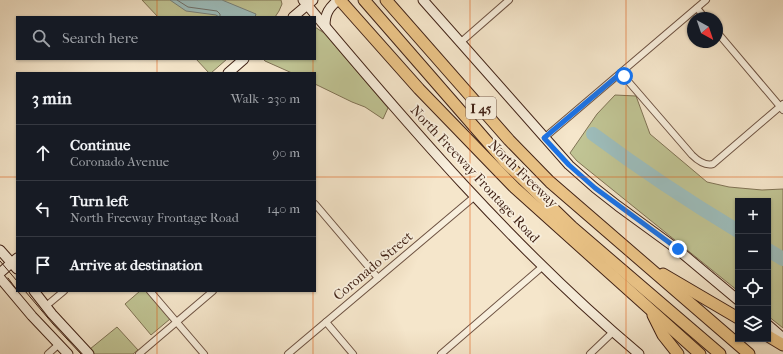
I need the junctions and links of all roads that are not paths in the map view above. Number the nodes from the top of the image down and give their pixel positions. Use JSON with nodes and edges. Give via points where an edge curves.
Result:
{"nodes":[{"id":1,"x":339,"y":0,"type":"edge"},
{"id":2,"x":364,"y":0,"type":"edge"},
{"id":3,"x":386,"y":0,"type":"edge"},
{"id":4,"x":423,"y":0,"type":"edge"},
{"id":5,"x":509,"y":0,"type":"edge"},
{"id":6,"x":706,"y":0,"type":"edge"},
{"id":7,"x":308,"y":2,"type":"edge"},
{"id":8,"x":697,"y":8,"type":"junction"},
{"id":9,"x":701,"y":12,"type":"edge"},
{"id":10,"x":294,"y":16,"type":"edge"},
{"id":11,"x":325,"y":26,"type":"junction"},
{"id":12,"x":723,"y":39,"type":"edge"},
{"id":13,"x":461,"y":42,"type":"junction"},
{"id":14,"x":243,"y":60,"type":"edge"},
{"id":15,"x":229,"y":72,"type":"edge"},
{"id":16,"x":621,"y":73,"type":"junction"},
{"id":17,"x":782,"y":107,"type":"edge"},
{"id":18,"x":544,"y":138,"type":"junction"},
{"id":19,"x":474,"y":197,"type":"junction"},
{"id":20,"x":316,"y":206,"type":"edge"},
{"id":21,"x":0,"y":250,"type":"edge"},
{"id":22,"x":636,"y":258,"type":"junction"},
{"id":23,"x":15,"y":263,"type":"edge"},
{"id":24,"x":542,"y":267,"type":"junction"},
{"id":25,"x":0,"y":273,"type":"edge"},
{"id":26,"x":0,"y":278,"type":"edge"},
{"id":27,"x":378,"y":278,"type":"junction"},
{"id":28,"x":35,"y":292,"type":"edge"},
{"id":29,"x":63,"y":292,"type":"edge"},
{"id":30,"x":151,"y":292,"type":"edge"},
{"id":31,"x":212,"y":292,"type":"edge"},
{"id":32,"x":735,"y":297,"type":"edge"},
{"id":33,"x":46,"y":306,"type":"junction"},
{"id":34,"x":650,"y":309,"type":"junction"},
{"id":35,"x":735,"y":316,"type":"edge"},
{"id":36,"x":177,"y":322,"type":"junction"},
{"id":37,"x":326,"y":322,"type":"junction"},
{"id":38,"x":771,"y":328,"type":"edge"},
{"id":39,"x":613,"y":332,"type":"junction"},
{"id":40,"x":771,"y":338,"type":"edge"},
{"id":41,"x":783,"y":338,"type":"edge"},
{"id":42,"x":58,"y":345,"type":"junction"},
{"id":43,"x":783,"y":345,"type":"edge"},
{"id":44,"x":594,"y":353,"type":"edge"},
{"id":45,"x":48,"y":354,"type":"edge"},
{"id":46,"x":68,"y":354,"type":"edge"},
{"id":47,"x":89,"y":354,"type":"edge"},
{"id":48,"x":139,"y":354,"type":"edge"},
{"id":49,"x":204,"y":354,"type":"edge"},
{"id":50,"x":288,"y":354,"type":"edge"},
{"id":51,"x":353,"y":354,"type":"edge"},
{"id":52,"x":441,"y":354,"type":"edge"},
{"id":53,"x":639,"y":354,"type":"edge"},
{"id":54,"x":678,"y":354,"type":"edge"},
{"id":55,"x":700,"y":354,"type":"edge"},
{"id":56,"x":720,"y":354,"type":"edge"},
{"id":57,"x":748,"y":354,"type":"edge"}],
"edges":[{"from":1,"to":11,"type":"main road","via":[[326,13]]},
{"from":1,"to":34,"type":"highway","name":"North Freeway","number":"I 45","via":[[419,89],[515,188]]},
{"from":2,"to":56,"type":"highway","name":"North Freeway","via":[[505,162],[572,227]]},
{"from":3,"to":22,"type":"highway","name":"North Freeway","number":"I 45","via":[[509,140],[545,177]]},
{"from":4,"to":13,"type":"main road"},
{"from":5,"to":13,"type":"street"},
{"from":6,"to":8,"type":"street"},
{"from":7,"to":10,"type":"main road"},
{"from":7,"to":11,"type":"main road","name":"North Freeway Frontage Road"},
{"from":8,"to":9,"type":"street"},
{"from":8,"to":16,"type":"street"},
{"from":11,"to":19,"type":"main road","name":"North Freeway Frontage Road"},
{"from":12,"to":17,"type":"street"},
{"from":13,"to":18,"type":"main road"},
{"from":14,"to":15,"type":"main road"},
{"from":16,"to":17,"type":"street","via":[[702,163],[713,164]]},
{"from":16,"to":18,"type":"street"},
{"from":18,"to":32,"type":"main road","via":[[595,188],[678,249]]},
{"from":19,"to":24,"type":"main road","name":"North Freeway Frontage Road"},
{"from":19,"to":27,"type":"street","name":"Coronado Street"},
{"from":20,"to":27,"type":"street"},
{"from":21,"to":23,"type":"main road"},
{"from":22,"to":35,"type":"highway"},
{"from":22,"to":57,"type":"highway","name":"North Freeway","number":"I 45"},
{"from":23,"to":25,"type":"main road"},
{"from":24,"to":39,"type":"main road","name":"North Freeway Frontage Road"},
{"from":24,"to":52,"type":"street"},
{"from":26,"to":42,"type":"main road"},
{"from":27,"to":37,"type":"street","name":"Coronado Street"},
{"from":28,"to":33,"type":"main road"},
{"from":29,"to":33,"type":"street"},
{"from":30,"to":36,"type":"street"},
{"from":31,"to":36,"type":"street"},
{"from":33,"to":47,"type":"main road"},
{"from":34,"to":54,"type":"highway","via":[[663,335]]},
{"from":34,"to":55,"type":"highway","name":"North Freeway","number":"I 45"},
{"from":36,"to":48,"type":"street"},
{"from":36,"to":49,"type":"street"},
{"from":37,"to":50,"type":"street","name":"Coronado Street"},
{"from":37,"to":51,"type":"street"},
{"from":38,"to":41,"type":"main road"},
{"from":39,"to":44,"type":"street"},
{"from":39,"to":53,"type":"main road","name":"North Freeway Frontage Road"},
{"from":40,"to":43,"type":"highway"},
{"from":42,"to":45,"type":"street"},
{"from":42,"to":46,"type":"main road"}]}
